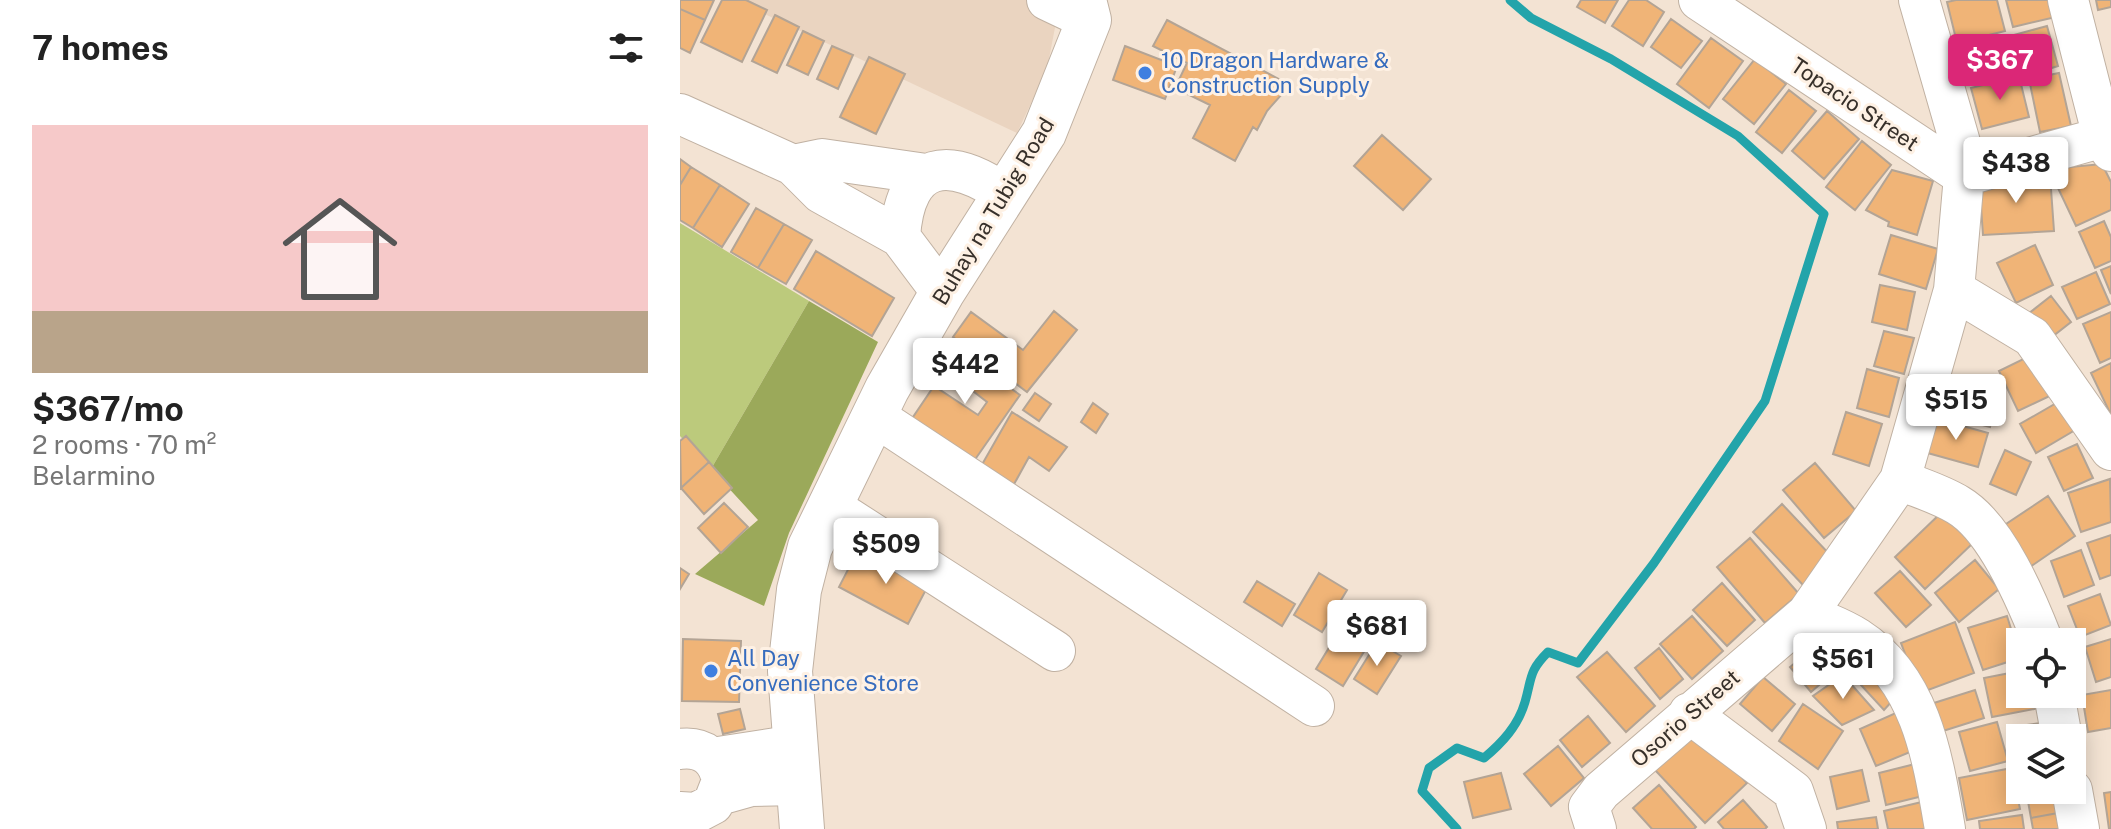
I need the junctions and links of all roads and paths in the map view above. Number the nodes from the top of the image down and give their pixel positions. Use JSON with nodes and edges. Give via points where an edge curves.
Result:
{"nodes":[{"id":1,"x":1047,"y":0,"type":"edge"},
{"id":2,"x":1699,"y":0,"type":"edge"},
{"id":3,"x":1919,"y":0,"type":"edge"},
{"id":4,"x":2068,"y":0,"type":"edge"},
{"id":5,"x":1086,"y":10,"type":"edge"},
{"id":6,"x":680,"y":114,"type":"edge"},
{"id":7,"x":2108,"y":141,"type":"edge"},
{"id":8,"x":793,"y":165,"type":"junction"},
{"id":9,"x":926,"y":174,"type":"junction"},
{"id":10,"x":1964,"y":176,"type":"junction"},
{"id":11,"x":1006,"y":195,"type":"junction"},
{"id":12,"x":900,"y":237,"type":"junction"},
{"id":13,"x":1954,"y":290,"type":"junction"},
{"id":14,"x":942,"y":293,"type":"junction"},
{"id":15,"x":873,"y":415,"type":"junction"},
{"id":16,"x":2110,"y":446,"type":"edge"},
{"id":17,"x":1900,"y":480,"type":"junction"},
{"id":18,"x":830,"y":506,"type":"junction"},
{"id":19,"x":1807,"y":614,"type":"junction"},
{"id":20,"x":2036,"y":628,"type":"edge"},
{"id":21,"x":1055,"y":651,"type":"dead end"},
{"id":22,"x":1314,"y":706,"type":"dead end"},
{"id":23,"x":1689,"y":713,"type":"junction"},
{"id":24,"x":783,"y":766,"type":"junction"},
{"id":25,"x":704,"y":767,"type":"edge"},
{"id":26,"x":2075,"y":804,"type":"edge"},
{"id":27,"x":682,"y":817,"type":"edge"},
{"id":28,"x":802,"y":829,"type":"edge"},
{"id":29,"x":1596,"y":829,"type":"edge"},
{"id":30,"x":1806,"y":829,"type":"edge"},
{"id":31,"x":1945,"y":829,"type":"edge"},
{"id":32,"x":2079,"y":829,"type":"edge"}],
"edges":[{"from":1,"to":5,"type":"street"},
{"from":2,"to":10,"type":"street","name":"Topacio Street"},
{"from":3,"to":10,"type":"street","name":"Osorio Street","via":[[1961,146]]},
{"from":4,"to":7,"type":"street"},
{"from":5,"to":11,"type":"main road","name":"Buhay na Tubig Road","via":[[1044,133]]},
{"from":6,"to":8,"type":"street"},
{"from":7,"to":10,"type":"street"},
{"from":8,"to":9,"type":"street","via":[[822,159]]},
{"from":8,"to":12,"type":"street","via":[[821,193]]},
{"from":9,"to":11,"type":"street","via":[[957,169]]},
{"from":9,"to":12,"type":"street","via":[[907,194]]},
{"from":10,"to":13,"type":"street","name":"Osorio Street"},
{"from":11,"to":14,"type":"main road","name":"Buhay na Tubig Road"},
{"from":12,"to":14,"type":"street"},
{"from":13,"to":16,"type":"street","via":[[2032,337]]},
{"from":13,"to":17,"type":"street","name":"Osorio Street"},
{"from":14,"to":15,"type":"main road","name":"Buhay na Tubig Road"},
{"from":15,"to":18,"type":"main road","name":"Buhay na Tubig Road"},
{"from":15,"to":22,"type":"street"},
{"from":17,"to":19,"type":"street","name":"Osorio Street"},
{"from":17,"to":20,"type":"street","via":[[1960,505],[2008,567]]},
{"from":18,"to":21,"type":"street"},
{"from":18,"to":24,"type":"main road","name":"Buhay na Tubig Road","via":[[810,547],[799,590]]},
{"from":19,"to":23,"type":"street","name":"Osorio Street"},
{"from":19,"to":31,"type":"street","via":[[1857,637],[1901,683],[1933,756]]},
{"from":23,"to":29,"type":"street","name":"Osorio Street","via":[[1601,791],[1589,807]]},
{"from":23,"to":30,"type":"street","via":[[1793,791]]},
{"from":24,"to":25,"type":"street","via":[[751,786]]},
{"from":24,"to":28,"type":"main road","name":"Buhay na Tubig Road"},
{"from":25,"to":27,"type":"street","via":[[706,809]]},
{"from":26,"to":32,"type":"street"}]}
